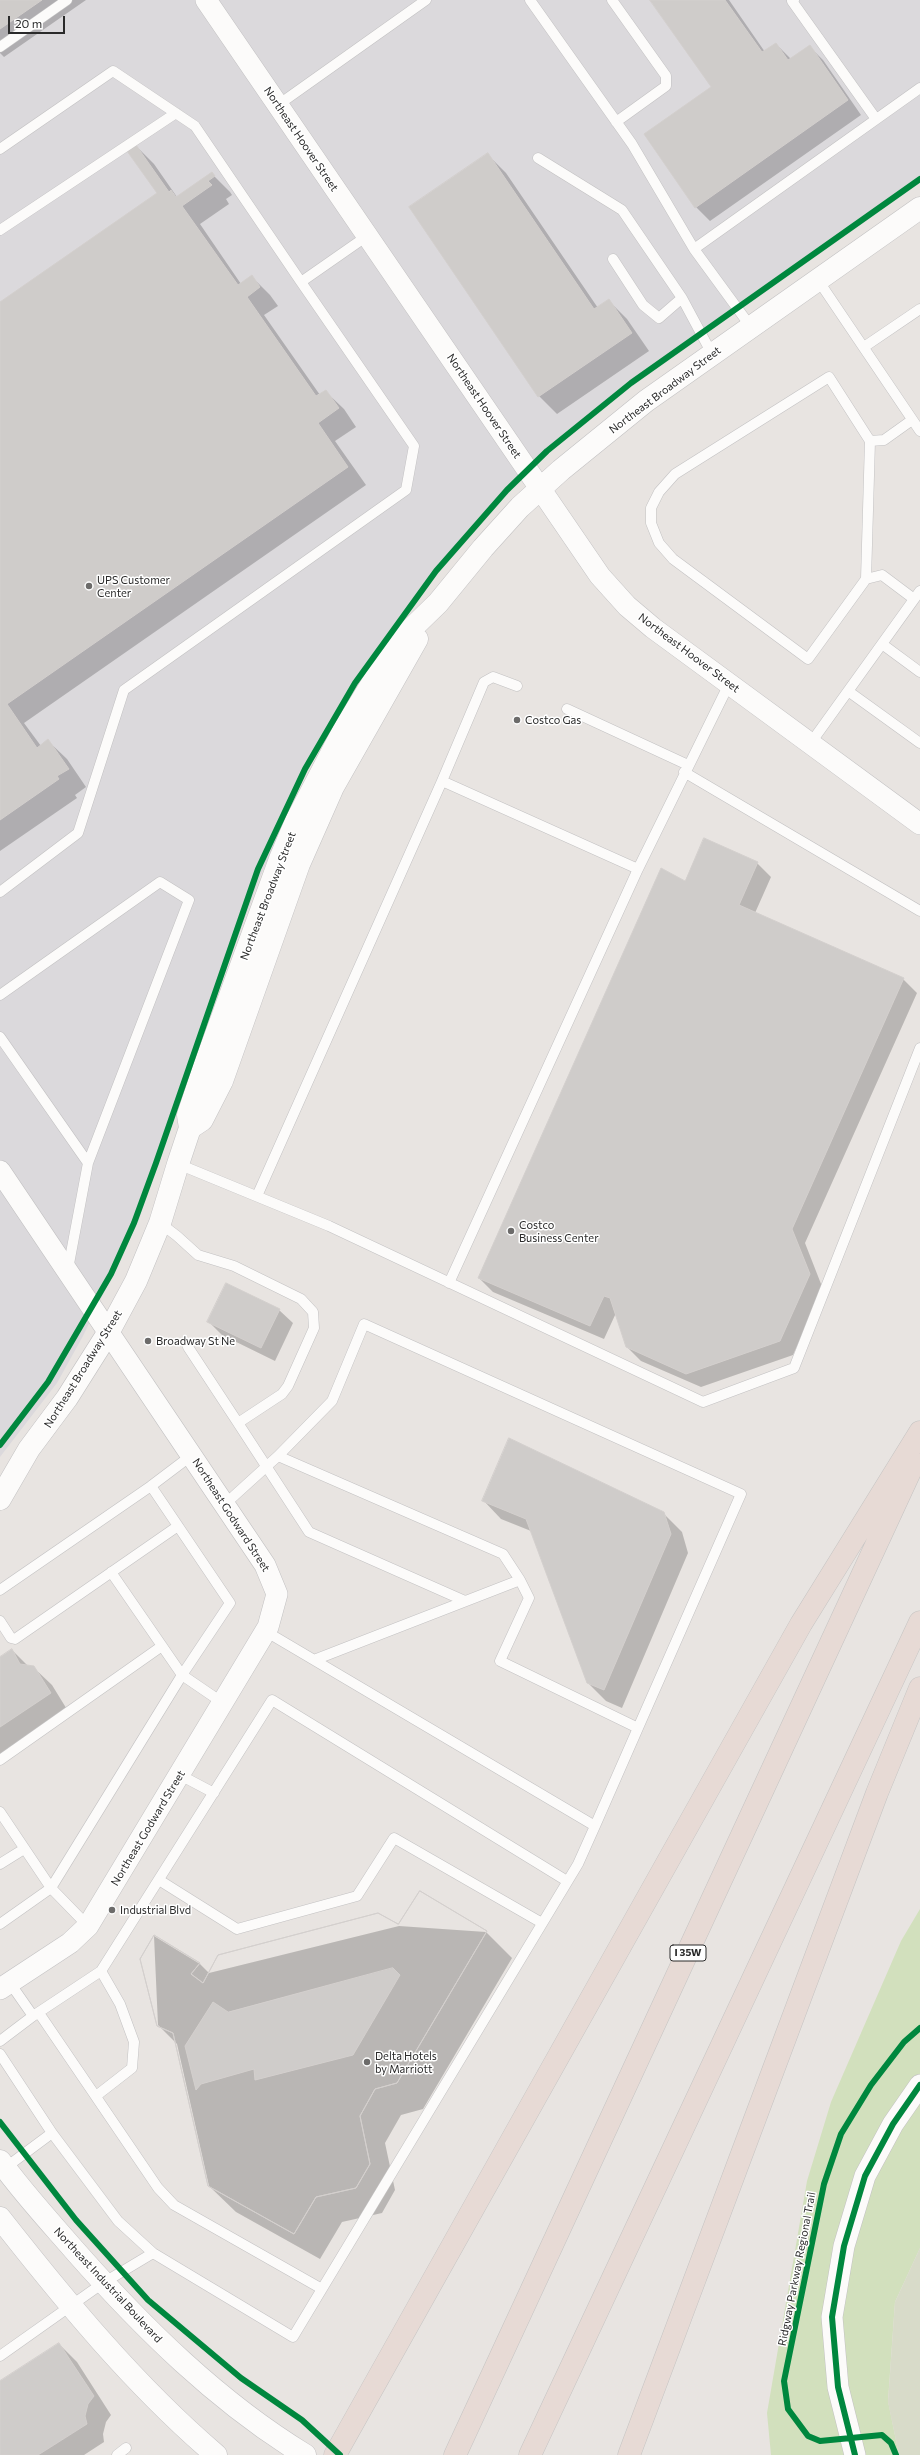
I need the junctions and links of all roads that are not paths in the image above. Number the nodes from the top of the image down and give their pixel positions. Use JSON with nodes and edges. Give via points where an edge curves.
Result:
{"nodes":[{"id":1,"x":67,"y":0,"type":"edge"},
{"id":2,"x":206,"y":0,"type":"edge"},
{"id":3,"x":426,"y":0,"type":"edge"},
{"id":4,"x":530,"y":0,"type":"edge"},
{"id":5,"x":612,"y":0,"type":"edge"},
{"id":6,"x":792,"y":0,"type":"edge"},
{"id":7,"x":0,"y":47,"type":"edge"},
{"id":8,"x":920,"y":88,"type":"edge"},
{"id":9,"x":278,"y":105,"type":"junction"},
{"id":10,"x":176,"y":113,"type":"junction"},
{"id":11,"x":876,"y":119,"type":"junction"},
{"id":12,"x":616,"y":122,"type":"junction"},
{"id":13,"x":0,"y":149,"type":"edge"},
{"id":14,"x":538,"y":158,"type":"dead end"},
{"id":15,"x":920,"y":208,"type":"edge"},
{"id":16,"x":0,"y":230,"type":"edge"},
{"id":17,"x":367,"y":236,"type":"junction"},
{"id":18,"x":694,"y":249,"type":"junction"},
{"id":19,"x":614,"y":259,"type":"dead end"},
{"id":20,"x":818,"y":280,"type":"junction"},
{"id":21,"x":301,"y":282,"type":"junction"},
{"id":22,"x":682,"y":298,"type":"junction"},
{"id":23,"x":920,"y":309,"type":"edge"},
{"id":24,"x":751,"y":327,"type":"junction"},
{"id":25,"x":864,"y":347,"type":"junction"},
{"id":26,"x":712,"y":354,"type":"junction"},
{"id":27,"x":912,"y":420,"type":"junction"},
{"id":28,"x":920,"y":431,"type":"edge"},
{"id":29,"x":870,"y":441,"type":"junction"},
{"id":30,"x":540,"y":489,"type":"junction"},
{"id":31,"x":866,"y":579,"type":"junction"},
{"id":32,"x":917,"y":595,"type":"edge"},
{"id":33,"x":882,"y":644,"type":"junction"},
{"id":34,"x":920,"y":672,"type":"edge"},
{"id":35,"x":729,"y":684,"type":"junction"},
{"id":36,"x":518,"y":686,"type":"dead end"},
{"id":37,"x":848,"y":691,"type":"junction"},
{"id":38,"x":567,"y":709,"type":"dead end"},
{"id":39,"x":920,"y":743,"type":"edge"},
{"id":40,"x":810,"y":744,"type":"junction"},
{"id":41,"x":686,"y":768,"type":"junction"},
{"id":42,"x":442,"y":781,"type":"junction"},
{"id":43,"x":920,"y":824,"type":"edge"},
{"id":44,"x":638,"y":868,"type":"junction"},
{"id":45,"x":0,"y":892,"type":"edge"},
{"id":46,"x":920,"y":911,"type":"edge"},
{"id":47,"x":0,"y":995,"type":"edge"},
{"id":48,"x":0,"y":1037,"type":"edge"},
{"id":49,"x":920,"y":1048,"type":"edge"},
{"id":50,"x":88,"y":1163,"type":"junction"},
{"id":51,"x":178,"y":1164,"type":"junction"},
{"id":52,"x":0,"y":1171,"type":"edge"},
{"id":53,"x":257,"y":1196,"type":"junction"},
{"id":54,"x":160,"y":1223,"type":"junction"},
{"id":55,"x":67,"y":1271,"type":"junction"},
{"id":56,"x":449,"y":1283,"type":"junction"},
{"id":57,"x":108,"y":1333,"type":"junction"},
{"id":58,"x":188,"y":1347,"type":"dead end"},
{"id":59,"x":238,"y":1424,"type":"junction"},
{"id":60,"x":920,"y":1432,"type":"edge"},
{"id":61,"x":29,"y":1449,"type":"junction"},
{"id":62,"x":920,"y":1451,"type":"edge"},
{"id":63,"x":192,"y":1455,"type":"junction"},
{"id":64,"x":278,"y":1456,"type":"junction"},
{"id":65,"x":266,"y":1465,"type":"junction"},
{"id":66,"x":0,"y":1473,"type":"edge"},
{"id":67,"x":151,"y":1486,"type":"junction"},
{"id":68,"x":0,"y":1499,"type":"edge"},
{"id":69,"x":224,"y":1505,"type":"junction"},
{"id":70,"x":178,"y":1526,"type":"junction"},
{"id":71,"x":111,"y":1572,"type":"junction"},
{"id":72,"x":520,"y":1580,"type":"junction"},
{"id":73,"x":0,"y":1590,"type":"edge"},
{"id":74,"x":465,"y":1601,"type":"junction"},
{"id":75,"x":0,"y":1621,"type":"edge"},
{"id":76,"x":920,"y":1622,"type":"edge"},
{"id":77,"x":265,"y":1631,"type":"junction"},
{"id":78,"x":162,"y":1646,"type":"junction"},
{"id":79,"x":314,"y":1660,"type":"junction"},
{"id":80,"x":182,"y":1676,"type":"junction"},
{"id":81,"x":920,"y":1688,"type":"edge"},
{"id":82,"x":223,"y":1703,"type":"junction"},
{"id":83,"x":638,"y":1728,"type":"junction"},
{"id":84,"x":0,"y":1760,"type":"edge"},
{"id":85,"x":180,"y":1775,"type":"junction"},
{"id":86,"x":214,"y":1793,"type":"junction"},
{"id":87,"x":0,"y":1812,"type":"edge"},
{"id":88,"x":595,"y":1826,"type":"junction"},
{"id":89,"x":24,"y":1849,"type":"junction"},
{"id":90,"x":0,"y":1864,"type":"edge"},
{"id":91,"x":159,"y":1880,"type":"junction"},
{"id":92,"x":567,"y":1881,"type":"junction"},
{"id":93,"x":51,"y":1888,"type":"junction"},
{"id":94,"x":542,"y":1923,"type":"junction"},
{"id":95,"x":0,"y":1924,"type":"edge"},
{"id":96,"x":88,"y":1926,"type":"junction"},
{"id":97,"x":101,"y":1971,"type":"junction"},
{"id":98,"x":5,"y":1986,"type":"edge"},
{"id":99,"x":36,"y":2015,"type":"junction"},
{"id":100,"x":0,"y":2041,"type":"edge"},
{"id":101,"x":0,"y":2054,"type":"edge"},
{"id":102,"x":920,"y":2085,"type":"edge"},
{"id":103,"x":96,"y":2096,"type":"junction"},
{"id":104,"x":52,"y":2132,"type":"junction"},
{"id":105,"x":3,"y":2164,"type":"edge"},
{"id":106,"x":0,"y":2218,"type":"edge"},
{"id":107,"x":153,"y":2253,"type":"junction"},
{"id":108,"x":103,"y":2283,"type":"junction"},
{"id":109,"x":322,"y":2289,"type":"junction"},
{"id":110,"x":71,"y":2305,"type":"junction"},
{"id":111,"x":0,"y":2356,"type":"edge"},
{"id":112,"x":126,"y":2448,"type":"dead end"},
{"id":113,"x":117,"y":2455,"type":"edge"},
{"id":114,"x":216,"y":2455,"type":"edge"},
{"id":115,"x":305,"y":2455,"type":"edge"},
{"id":116,"x":335,"y":2455,"type":"edge"},
{"id":117,"x":455,"y":2455,"type":"edge"},
{"id":118,"x":530,"y":2455,"type":"edge"},
{"id":119,"x":629,"y":2455,"type":"edge"},
{"id":120,"x":855,"y":2455,"type":"edge"}],
"edges":[{"from":1,"to":7,"type":"lane"},
{"from":2,"to":9,"type":"street","name":"Northeast Hoover Street"},
{"from":3,"to":9,"type":"lane"},
{"from":4,"to":12,"type":"lane"},
{"from":5,"to":12,"type":"lane","via":[[666,76],[666,86]]},
{"from":6,"to":11,"type":"lane"},
{"from":8,"to":11,"type":"lane"},
{"from":9,"to":17,"type":"street","name":"Northeast Hoover Street"},
{"from":10,"to":13,"type":"lane","via":[[113,71]]},
{"from":10,"to":16,"type":"lane"},
{"from":10,"to":21,"type":"lane","via":[[195,126]]},
{"from":11,"to":18,"type":"lane"},
{"from":12,"to":18,"type":"lane"},
{"from":14,"to":22,"type":"lane","via":[[622,210]]},
{"from":15,"to":20,"type":"main road","name":"Northeast Broadway Street"},
{"from":17,"to":21,"type":"lane"},
{"from":17,"to":30,"type":"street","name":"Northeast Hoover Street"},
{"from":18,"to":24,"type":"lane"},
{"from":19,"to":22,"type":"lane","via":[[643,304],[660,318]]},
{"from":20,"to":24,"type":"main road","name":"Northeast Broadway Street"},
{"from":20,"to":25,"type":"lane"},
{"from":21,"to":45,"type":"lane","via":[[414,446],[406,490],[124,690],[78,834]]},
{"from":22,"to":26,"type":"lane"},
{"from":23,"to":25,"type":"lane"},
{"from":24,"to":26,"type":"main road","name":"Northeast Broadway Street"},
{"from":25,"to":27,"type":"lane"},
{"from":26,"to":30,"type":"main road","name":"Northeast Broadway Street","via":[[640,406]]},
{"from":27,"to":28,"type":"lane"},
{"from":27,"to":29,"type":"lane","via":[[884,440]]},
{"from":29,"to":31,"type":"lane"},
{"from":29,"to":31,"type":"lane","via":[[829,377],[675,474],[659,492],[651,508],[654,535],[673,559],[808,659]]},
{"from":30,"to":35,"type":"street","name":"Northeast Hoover Street","via":[[614,593],[653,628]]},
{"from":30,"to":51,"type":"main road","name":"Northeast Broadway Street","via":[[482,548],[438,603],[406,634],[387,659],[343,731],[296,821],[280,859],[204,1067],[188,1115],[190,1128]]},
{"from":31,"to":32,"type":"lane","via":[[882,575]]},
{"from":32,"to":33,"type":"lane"},
{"from":33,"to":34,"type":"lane"},
{"from":33,"to":37,"type":"lane"},
{"from":35,"to":40,"type":"street","name":"Northeast Hoover Street"},
{"from":35,"to":41,"type":"lane"},
{"from":36,"to":42,"type":"lane","via":[[493,677],[484,682]]},
{"from":37,"to":39,"type":"lane"},
{"from":37,"to":40,"type":"lane"},
{"from":38,"to":41,"type":"lane"},
{"from":40,"to":43,"type":"street","name":"Northeast Hoover Street"},
{"from":41,"to":44,"type":"lane"},
{"from":41,"to":46,"type":"lane"},
{"from":42,"to":44,"type":"lane"},
{"from":42,"to":53,"type":"lane"},
{"from":44,"to":56,"type":"lane"},
{"from":47,"to":50,"type":"lane","via":[[160,882],[189,900]]},
{"from":48,"to":50,"type":"lane"},
{"from":49,"to":56,"type":"lane","via":[[794,1368],[702,1402]]},
{"from":50,"to":55,"type":"lane"},
{"from":51,"to":53,"type":"lane"},
{"from":51,"to":54,"type":"main road","name":"Northeast Broadway Street"},
{"from":52,"to":55,"type":"street","name":"Northeast Godward Street"},
{"from":53,"to":56,"type":"lane","via":[[329,1226]]},
{"from":54,"to":57,"type":"main road","name":"Northeast Broadway Street","via":[[136,1280]]},
{"from":54,"to":59,"type":"lane","via":[[198,1256],[234,1266],[301,1299],[313,1312],[314,1328],[288,1386],[282,1394]]},
{"from":55,"to":57,"type":"street","name":"Northeast Godward Street"},
{"from":57,"to":61,"type":"main road","name":"Northeast Broadway Street"},
{"from":57,"to":63,"type":"street","name":"Northeast Godward Street"},
{"from":58,"to":59,"type":"lane"},
{"from":59,"to":65,"type":"lane"},
{"from":60,"to":116,"type":"highway","via":[[801,1624]]},
{"from":61,"to":66,"type":"main road","name":"Northeast Broadway Street"},
{"from":61,"to":68,"type":"main road","name":"Northeast Broadway Street"},
{"from":62,"to":117,"type":"highway","number":"I 35W"},
{"from":63,"to":67,"type":"lane"},
{"from":63,"to":69,"type":"street","name":"Northeast Godward Street"},
{"from":64,"to":65,"type":"lane"},
{"from":64,"to":72,"type":"lane","via":[[503,1554]]},
{"from":64,"to":83,"type":"lane","via":[[332,1401],[364,1324],[742,1494]]},
{"from":65,"to":69,"type":"lane"},
{"from":65,"to":74,"type":"lane","via":[[309,1532]]},
{"from":67,"to":70,"type":"lane"},
{"from":67,"to":73,"type":"lane"},
{"from":69,"to":77,"type":"street","name":"Northeast Godward Street","via":[[273,1581],[277,1594]]},
{"from":70,"to":71,"type":"lane"},
{"from":70,"to":80,"type":"lane","via":[[230,1603]]},
{"from":71,"to":75,"type":"lane","via":[[15,1639],[11,1638]]},
{"from":71,"to":78,"type":"lane"},
{"from":72,"to":74,"type":"lane"},
{"from":72,"to":83,"type":"lane","via":[[529,1598],[500,1661]]},
{"from":74,"to":79,"type":"lane"},
{"from":76,"to":118,"type":"highway"},
{"from":77,"to":79,"type":"lane"},
{"from":77,"to":82,"type":"street","name":"Northeast Godward Street"},
{"from":78,"to":80,"type":"lane"},
{"from":78,"to":84,"type":"lane"},
{"from":79,"to":88,"type":"lane"},
{"from":80,"to":82,"type":"lane"},
{"from":80,"to":93,"type":"lane"},
{"from":81,"to":119,"type":"highway","via":[[877,1793]]},
{"from":82,"to":85,"type":"street","name":"Northeast Godward Street"},
{"from":83,"to":88,"type":"lane"},
{"from":85,"to":86,"type":"lane"},
{"from":85,"to":96,"type":"street","name":"Northeast Godward Street"},
{"from":86,"to":91,"type":"lane"},
{"from":86,"to":92,"type":"lane","via":[[272,1700]]},
{"from":87,"to":89,"type":"lane"},
{"from":88,"to":92,"type":"lane"},
{"from":89,"to":90,"type":"lane"},
{"from":89,"to":93,"type":"lane"},
{"from":91,"to":94,"type":"lane","via":[[237,1929],[357,1896],[394,1838]]},
{"from":91,"to":97,"type":"lane"},
{"from":92,"to":94,"type":"lane"},
{"from":93,"to":95,"type":"lane"},
{"from":93,"to":96,"type":"lane"},
{"from":94,"to":109,"type":"lane"},
{"from":96,"to":98,"type":"street","name":"Northeast Godward Street","via":[[70,1943]]},
{"from":97,"to":99,"type":"lane"},
{"from":97,"to":103,"type":"lane","via":[[120,2004],[134,2042],[132,2068]]},
{"from":98,"to":99,"type":"lane"},
{"from":99,"to":100,"type":"lane"},
{"from":99,"to":103,"type":"lane"},
{"from":101,"to":104,"type":"lane"},
{"from":102,"to":120,"type":"street","via":[[893,2124],[865,2176],[843,2254],[832,2317],[838,2387]]},
{"from":103,"to":109,"type":"lane","via":[[158,2188],[174,2205]]},
{"from":104,"to":105,"type":"lane"},
{"from":104,"to":107,"type":"lane","via":[[118,2221]]},
{"from":105,"to":108,"type":"main road","name":"Northeast Industrial Boulevard"},
{"from":106,"to":110,"type":"main road"},
{"from":107,"to":108,"type":"lane"},
{"from":107,"to":109,"type":"lane","via":[[293,2338]]},
{"from":108,"to":110,"type":"lane"},
{"from":108,"to":115,"type":"main road","name":"Northeast Industrial Boulevard","via":[[169,2350],[237,2407]]},
{"from":110,"to":111,"type":"lane"},
{"from":110,"to":114,"type":"main road","via":[[132,2375],[184,2428]]},
{"from":112,"to":113,"type":"lane"}]}
